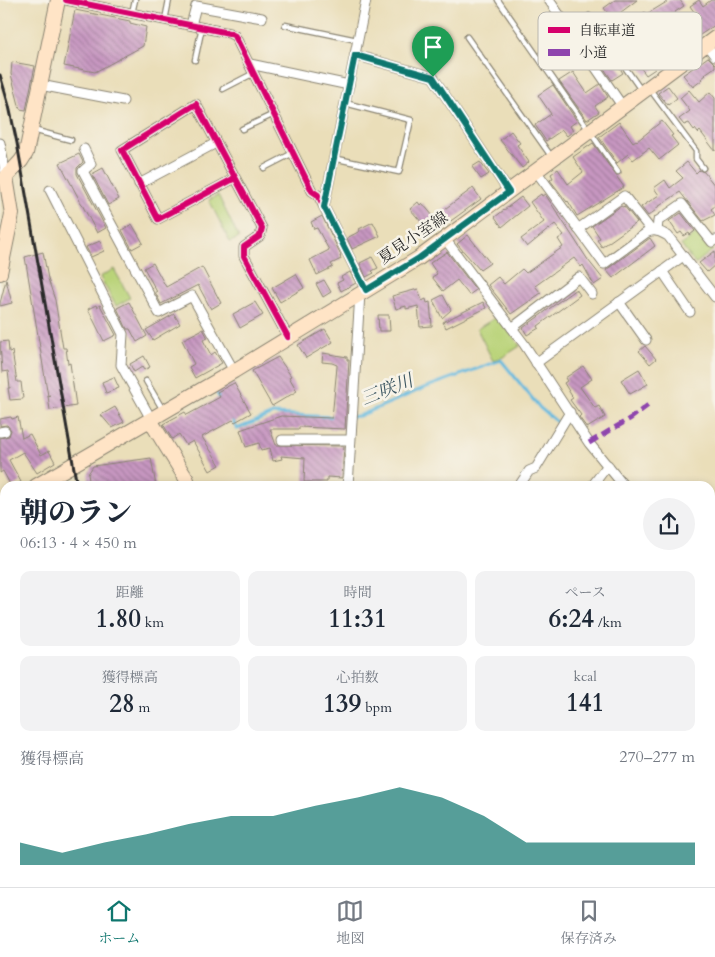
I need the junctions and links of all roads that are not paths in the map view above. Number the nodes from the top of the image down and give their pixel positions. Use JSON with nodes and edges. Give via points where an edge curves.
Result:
{"nodes":[{"id":1,"x":58,"y":0,"type":"edge"},
{"id":2,"x":66,"y":0,"type":"edge"},
{"id":3,"x":135,"y":0,"type":"edge"},
{"id":4,"x":168,"y":0,"type":"edge"},
{"id":5,"x":366,"y":0,"type":"edge"},
{"id":6,"x":498,"y":0,"type":"edge"},
{"id":7,"x":549,"y":0,"type":"edge"},
{"id":8,"x":557,"y":12,"type":"edge"},
{"id":9,"x":132,"y":13,"type":"junction"},
{"id":10,"x":262,"y":18,"type":"dead end"},
{"id":11,"x":165,"y":20,"type":"junction"},
{"id":12,"x":191,"y":25,"type":"junction"},
{"id":13,"x":285,"y":25,"type":"dead end"},
{"id":14,"x":202,"y":28,"type":"junction"},
{"id":15,"x":467,"y":37,"type":"dead end"},
{"id":16,"x":358,"y":40,"type":"junction"},
{"id":17,"x":710,"y":41,"type":"edge"},
{"id":18,"x":355,"y":55,"type":"junction"},
{"id":19,"x":715,"y":56,"type":"edge"},
{"id":20,"x":538,"y":57,"type":"edge"},
{"id":21,"x":195,"y":60,"type":"dead end"},
{"id":22,"x":252,"y":69,"type":"junction"},
{"id":23,"x":548,"y":70,"type":"edge"},
{"id":24,"x":597,"y":70,"type":"edge"},
{"id":25,"x":630,"y":70,"type":"edge"},
{"id":26,"x":672,"y":70,"type":"edge"},
{"id":27,"x":40,"y":85,"type":"junction"},
{"id":28,"x":349,"y":85,"type":"junction"},
{"id":29,"x":223,"y":89,"type":"dead end"},
{"id":30,"x":645,"y":90,"type":"junction"},
{"id":31,"x":124,"y":101,"type":"dead end"},
{"id":32,"x":345,"y":102,"type":"junction"},
{"id":33,"x":623,"y":107,"type":"junction"},
{"id":34,"x":274,"y":114,"type":"junction"},
{"id":35,"x":31,"y":129,"type":"junction"},
{"id":36,"x":242,"y":129,"type":"dead end"},
{"id":37,"x":590,"y":130,"type":"junction"},
{"id":38,"x":71,"y":140,"type":"dead end"},
{"id":39,"x":216,"y":143,"type":"junction"},
{"id":40,"x":1,"y":148,"type":"edge"},
{"id":41,"x":84,"y":149,"type":"dead end"},
{"id":42,"x":293,"y":153,"type":"junction"},
{"id":43,"x":334,"y":158,"type":"junction"},
{"id":44,"x":553,"y":158,"type":"junction"},
{"id":45,"x":264,"y":168,"type":"dead end"},
{"id":46,"x":703,"y":168,"type":"dead end"},
{"id":47,"x":536,"y":171,"type":"junction"},
{"id":48,"x":618,"y":172,"type":"dead end"},
{"id":49,"x":6,"y":177,"type":"junction"},
{"id":50,"x":235,"y":178,"type":"junction"},
{"id":51,"x":139,"y":184,"type":"junction"},
{"id":52,"x":50,"y":190,"type":"dead end"},
{"id":53,"x":509,"y":192,"type":"junction"},
{"id":54,"x":324,"y":207,"type":"junction"},
{"id":55,"x":6,"y":212,"type":"edge"},
{"id":56,"x":578,"y":229,"type":"junction"},
{"id":57,"x":654,"y":231,"type":"junction"},
{"id":58,"x":445,"y":239,"type":"junction"},
{"id":59,"x":715,"y":240,"type":"edge"},
{"id":60,"x":683,"y":256,"type":"junction"},
{"id":61,"x":662,"y":272,"type":"junction"},
{"id":62,"x":0,"y":273,"type":"edge"},
{"id":63,"x":713,"y":291,"type":"edge"},
{"id":64,"x":363,"y":292,"type":"junction"},
{"id":65,"x":592,"y":294,"type":"dead end"},
{"id":66,"x":619,"y":302,"type":"junction"},
{"id":67,"x":690,"y":312,"type":"dead end"},
{"id":68,"x":512,"y":328,"type":"junction"},
{"id":69,"x":288,"y":337,"type":"junction"},
{"id":70,"x":646,"y":340,"type":"dead end"},
{"id":71,"x":536,"y":363,"type":"junction"},
{"id":72,"x":234,"y":371,"type":"junction"},
{"id":73,"x":146,"y":381,"type":"dead end"},
{"id":74,"x":164,"y":412,"type":"junction"},
{"id":75,"x":570,"y":412,"type":"junction"},
{"id":76,"x":150,"y":419,"type":"junction"},
{"id":77,"x":282,"y":440,"type":"dead end"},
{"id":78,"x":350,"y":440,"type":"junction"},
{"id":79,"x":608,"y":465,"type":"junction"},
{"id":80,"x":45,"y":481,"type":"edge"},
{"id":81,"x":187,"y":481,"type":"edge"},
{"id":82,"x":348,"y":481,"type":"edge"},
{"id":83,"x":522,"y":481,"type":"edge"},
{"id":84,"x":596,"y":481,"type":"edge"},
{"id":85,"x":620,"y":481,"type":"edge"}],
"edges":[{"from":1,"to":27,"type":"main road"},
{"from":2,"to":9,"type":"street"},
{"from":3,"to":9,"type":"lane"},
{"from":4,"to":11,"type":"lane"},
{"from":5,"to":16,"type":"street"},
{"from":6,"to":20,"type":"lane"},
{"from":7,"to":8,"type":"street"},
{"from":9,"to":11,"type":"street"},
{"from":10,"to":12,"type":"street","via":[[196,6]]},
{"from":11,"to":12,"type":"street"},
{"from":12,"to":14,"type":"street"},
{"from":13,"to":16,"type":"lane"},
{"from":14,"to":21,"type":"lane"},
{"from":14,"to":22,"type":"street","via":[[235,36]]},
{"from":15,"to":44,"type":"lane"},
{"from":16,"to":18,"type":"street"},
{"from":17,"to":19,"type":"street"},
{"from":18,"to":28,"type":"street"},
{"from":18,"to":53,"type":"street","via":[[433,77]]},
{"from":22,"to":28,"type":"street"},
{"from":22,"to":29,"type":"lane"},
{"from":22,"to":34,"type":"street"},
{"from":23,"to":37,"type":"lane"},
{"from":24,"to":33,"type":"street"},
{"from":25,"to":30,"type":"lane"},
{"from":26,"to":30,"type":"main road","name":"夏見小室線"},
{"from":27,"to":31,"type":"street"},
{"from":27,"to":35,"type":"main road"},
{"from":28,"to":32,"type":"street"},
{"from":30,"to":33,"type":"main road","name":"夏見小室線"},
{"from":30,"to":46,"type":"lane","via":[[696,151],[696,159]]},
{"from":32,"to":43,"type":"street"},
{"from":32,"to":43,"type":"lane","via":[[411,120],[399,172]]},
{"from":33,"to":37,"type":"main road","name":"夏見小室線"},
{"from":34,"to":36,"type":"lane"},
{"from":34,"to":42,"type":"street"},
{"from":35,"to":38,"type":"lane"},
{"from":35,"to":49,"type":"main road","via":[[26,153]]},
{"from":37,"to":44,"type":"main road","name":"夏見小室線"},
{"from":37,"to":48,"type":"lane"},
{"from":39,"to":50,"type":"street"},
{"from":39,"to":51,"type":"street"},
{"from":39,"to":51,"type":"street","via":[[196,104],[122,150]]},
{"from":40,"to":49,"type":"street"},
{"from":41,"to":72,"type":"street","via":[[91,164],[83,170],[159,313],[192,296]]},
{"from":42,"to":45,"type":"lane"},
{"from":42,"to":54,"type":"street"},
{"from":43,"to":54,"type":"street"},
{"from":44,"to":47,"type":"main road","name":"夏見小室線"},
{"from":47,"to":53,"type":"main road","name":"夏見小室線"},
{"from":47,"to":56,"type":"street"},
{"from":49,"to":55,"type":"main road"},
{"from":50,"to":51,"type":"street","via":[[158,219]]},
{"from":50,"to":69,"type":"street","via":[[262,228],[260,236],[244,247],[244,256]]},
{"from":52,"to":76,"type":"street","via":[[123,334],[121,365]]},
{"from":53,"to":58,"type":"main road","name":"夏見小室線"},
{"from":54,"to":64,"type":"street"},
{"from":55,"to":62,"type":"main road"},
{"from":56,"to":57,"type":"street","via":[[624,196]]},
{"from":56,"to":57,"type":"street","via":[[604,264]]},
{"from":57,"to":59,"type":"street","via":[[658,221],[682,204],[712,242]]},
{"from":57,"to":60,"type":"street","via":[[668,236]]},
{"from":58,"to":64,"type":"main road","name":"夏見小室線"},
{"from":58,"to":68,"type":"street"},
{"from":60,"to":61,"type":"street"},
{"from":60,"to":63,"type":"street"},
{"from":61,"to":66,"type":"street"},
{"from":61,"to":67,"type":"street"},
{"from":64,"to":69,"type":"main road","name":"夏見小室線"},
{"from":64,"to":78,"type":"street"},
{"from":65,"to":68,"type":"street","via":[[579,277]]},
{"from":66,"to":70,"type":"street"},
{"from":66,"to":71,"type":"street"},
{"from":68,"to":71,"type":"street"},
{"from":69,"to":72,"type":"main road","name":"夏見小室線"},
{"from":71,"to":75,"type":"street"},
{"from":72,"to":74,"type":"main road","name":"夏見小室線"},
{"from":73,"to":74,"type":"lane"},
{"from":74,"to":76,"type":"main road","name":"夏見小室線"},
{"from":75,"to":79,"type":"street","via":[[589,443]]},
{"from":75,"to":83,"type":"street","via":[[536,468],[529,471]]},
{"from":76,"to":80,"type":"main road","name":"夏見小室線"},
{"from":76,"to":81,"type":"main road"},
{"from":77,"to":78,"type":"street"},
{"from":78,"to":82,"type":"street"},
{"from":79,"to":84,"type":"street"},
{"from":79,"to":85,"type":"street"}]}
